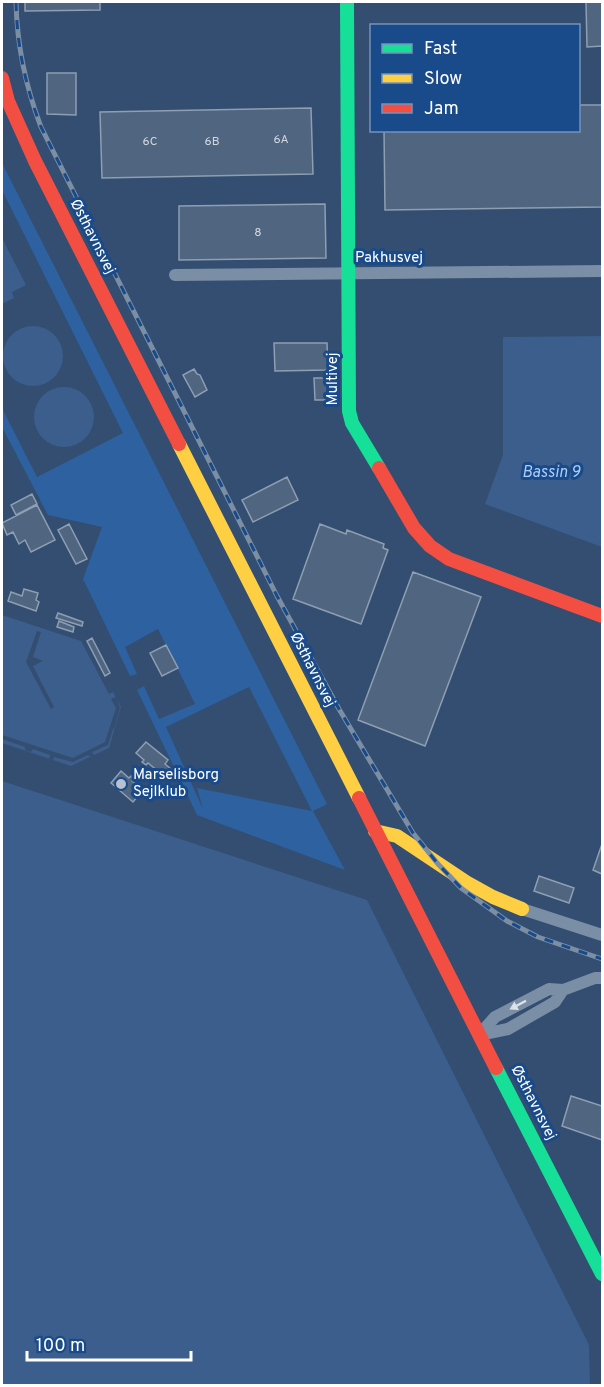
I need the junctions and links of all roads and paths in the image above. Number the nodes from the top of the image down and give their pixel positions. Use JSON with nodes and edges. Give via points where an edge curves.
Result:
{"nodes":[{"id":1,"x":347,"y":2,"type":"edge"},
{"id":2,"x":2,"y":78,"type":"edge"},
{"id":3,"x":603,"y":271,"type":"edge"},
{"id":4,"x":350,"y":273,"type":"junction"},
{"id":5,"x":175,"y":275,"type":"dead end"},
{"id":6,"x":603,"y":616,"type":"edge"},
{"id":7,"x":375,"y":831,"type":"junction"},
{"id":8,"x":522,"y":909,"type":"joint"},
{"id":9,"x":603,"y":936,"type":"edge"},
{"id":10,"x":603,"y":978,"type":"edge"},
{"id":11,"x":479,"y":1035,"type":"junction"},
{"id":12,"x":603,"y":1274,"type":"edge"}],
"edges":[{"from":1,"to":4,"type":"street","name":"Multivej"},
{"from":2,"to":7,"type":"street","name":"Østhavnsvej","via":[[35,161]]},
{"from":3,"to":4,"type":"street","name":"Pakhusvej"},
{"from":4,"to":5,"type":"street","name":"Pakhusvej"},
{"from":4,"to":6,"type":"street","name":"Multivej","via":[[352,423],[414,528],[449,559]]},
{"from":7,"to":8,"type":"street","via":[[397,836],[466,882]]},
{"from":7,"to":11,"type":"street","name":"Østhavnsvej"},
{"from":8,"to":9,"type":"street"},
{"from":10,"to":11,"type":"street","via":[[563,990],[555,1002],[508,1029]]},
{"from":11,"to":12,"type":"street","name":"Østhavnsvej"}]}
